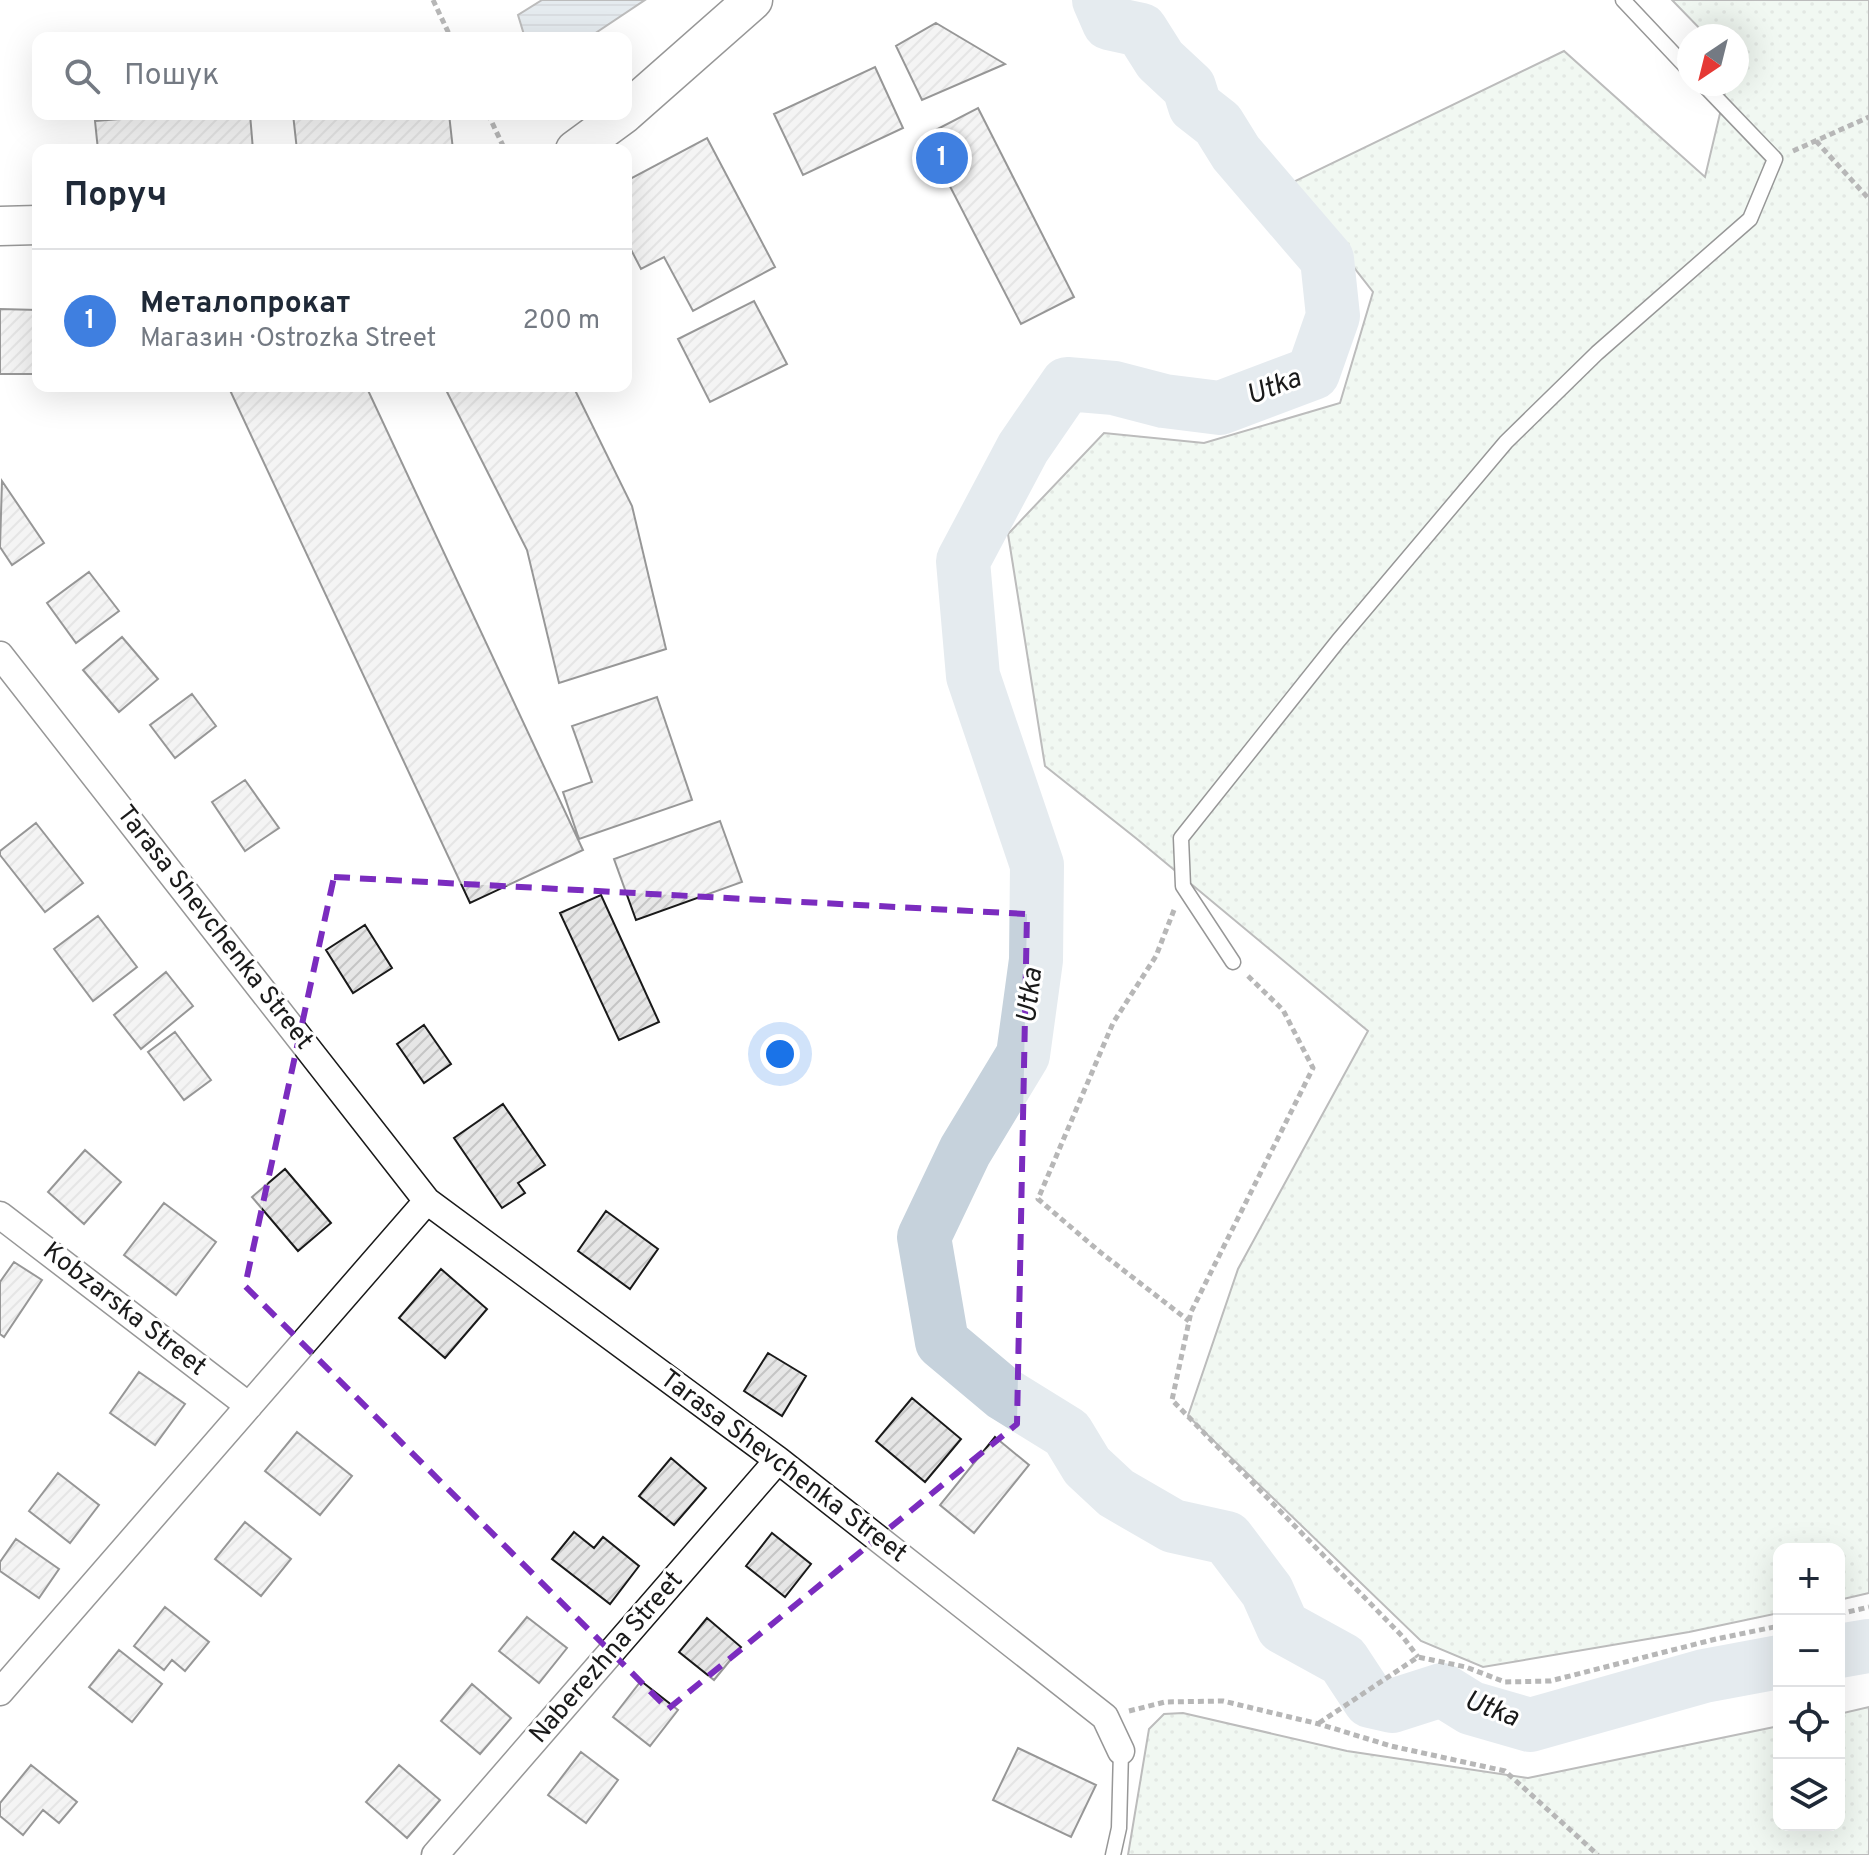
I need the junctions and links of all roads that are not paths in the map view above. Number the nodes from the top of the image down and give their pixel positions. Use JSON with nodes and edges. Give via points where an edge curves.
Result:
{"nodes":[{"id":1,"x":753,"y":0,"type":"edge"},
{"id":2,"x":1623,"y":0,"type":"edge"},
{"id":3,"x":1677,"y":57,"type":"edge"},
{"id":4,"x":1715,"y":96,"type":"edge"},
{"id":5,"x":632,"y":107,"type":"edge"},
{"id":6,"x":616,"y":120,"type":"edge"},
{"id":7,"x":583,"y":144,"type":"edge"},
{"id":8,"x":32,"y":225,"type":"edge"},
{"id":9,"x":0,"y":226,"type":"edge"},
{"id":10,"x":0,"y":655,"type":"edge"},
{"id":11,"x":1233,"y":962,"type":"road end"},
{"id":12,"x":427,"y":1201,"type":"junction"},
{"id":13,"x":0,"y":1215,"type":"edge"},
{"id":14,"x":249,"y":1406,"type":"junction"},
{"id":15,"x":778,"y":1460,"type":"junction"},
{"id":16,"x":0,"y":1692,"type":"edge"},
{"id":17,"x":1121,"y":1751,"type":"joint"},
{"id":18,"x":435,"y":1855,"type":"edge"},
{"id":19,"x":1113,"y":1855,"type":"edge"}],
"edges":[{"from":1,"to":5,"type":"main road"},
{"from":2,"to":3,"type":"lane"},
{"from":4,"to":11,"type":"lane","via":[[1775,159],[1750,219],[1597,353],[1506,442],[1181,838],[1183,886]]},
{"from":6,"to":7,"type":"main road"},
{"from":8,"to":9,"type":"main road"},
{"from":10,"to":12,"type":"street","name":"Tarasa Shevchenka Street"},
{"from":12,"to":14,"type":"street"},
{"from":12,"to":15,"type":"street","name":"Tarasa Shevchenka Street"},
{"from":13,"to":14,"type":"street","name":"Kobzarska Street"},
{"from":14,"to":16,"type":"street"},
{"from":15,"to":17,"type":"street","name":"Tarasa Shevchenka Street","via":[[1105,1717]]},
{"from":15,"to":18,"type":"street","name":"Naberezhna Street"},
{"from":17,"to":19,"type":"lane"}]}
